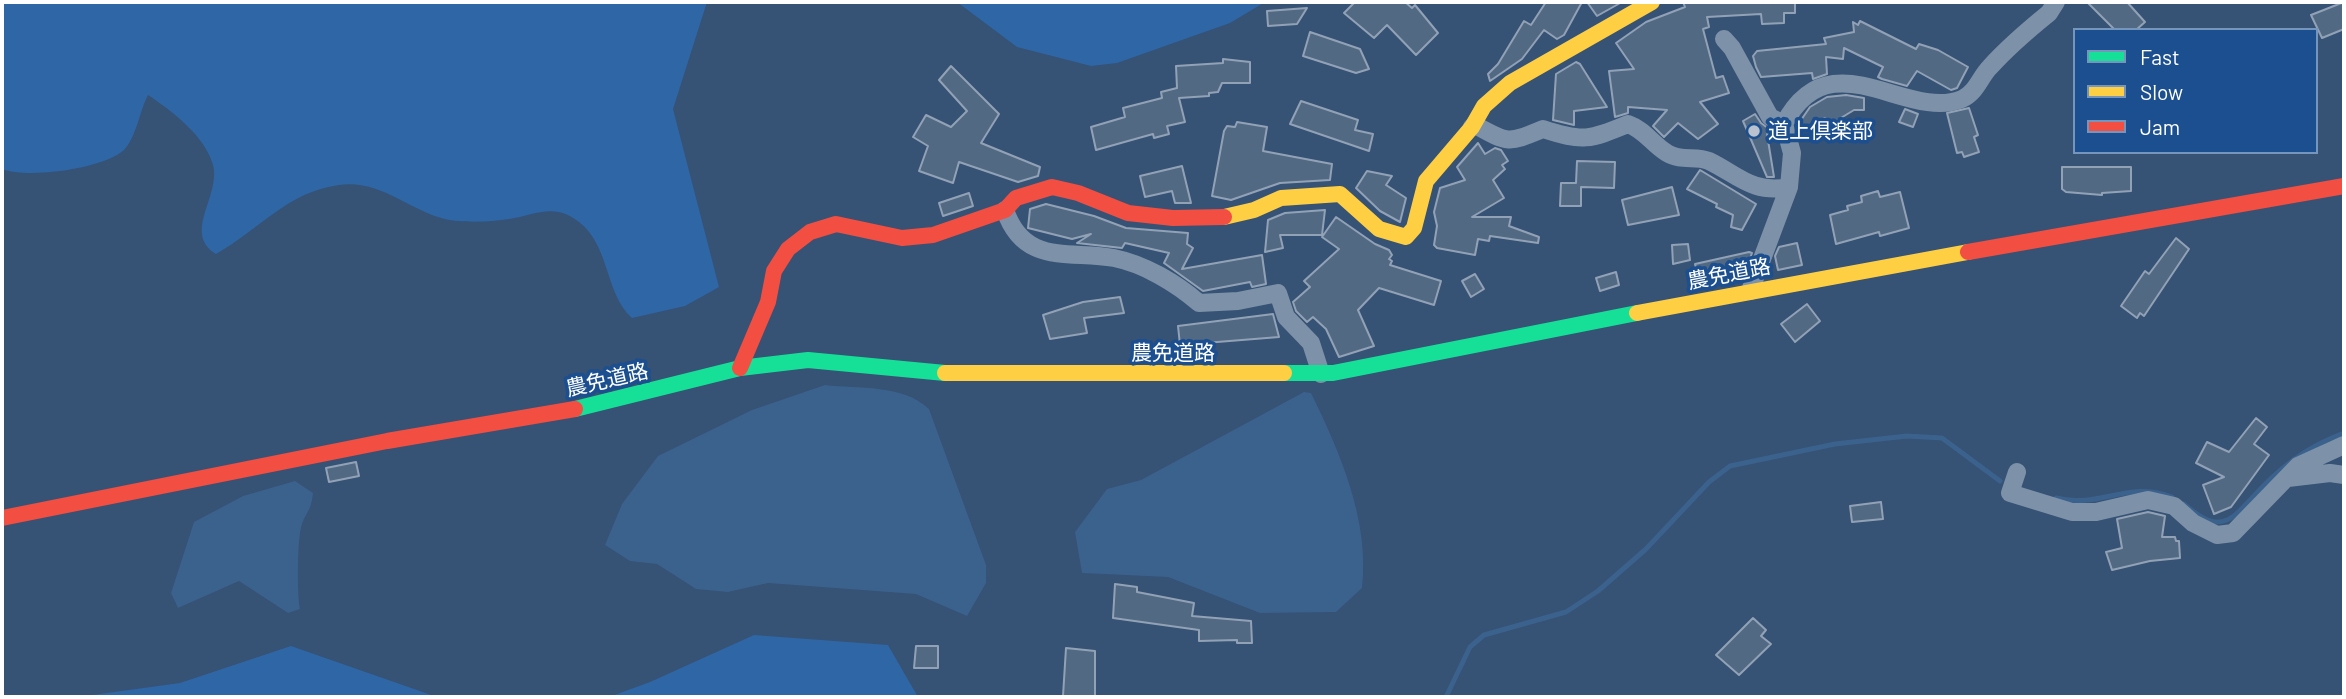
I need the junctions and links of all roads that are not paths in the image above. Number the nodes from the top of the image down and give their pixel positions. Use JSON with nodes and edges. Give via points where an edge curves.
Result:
{"nodes":[{"id":1,"x":1652,"y":2,"type":"edge"},
{"id":2,"x":2056,"y":2,"type":"edge"},
{"id":3,"x":1724,"y":39,"type":"dead end"},
{"id":4,"x":1784,"y":124,"type":"junction"},
{"id":5,"x":1472,"y":127,"type":"junction"},
{"id":6,"x":2344,"y":186,"type":"edge"},
{"id":7,"x":1789,"y":187,"type":"junction"},
{"id":8,"x":1005,"y":210,"type":"junction"},
{"id":9,"x":1750,"y":291,"type":"junction"},
{"id":10,"x":740,"y":368,"type":"junction"},
{"id":11,"x":1321,"y":374,"type":"junction"},
{"id":12,"x":2344,"y":445,"type":"edge"},
{"id":13,"x":2017,"y":472,"type":"dead end"},
{"id":14,"x":2344,"y":475,"type":"edge"},
{"id":15,"x":2288,"y":478,"type":"junction"},
{"id":16,"x":2,"y":518,"type":"edge"}],
"edges":[{"from":1,"to":5,"type":"street","via":[[1510,83],[1484,106]]},
{"from":2,"to":4,"type":"street","via":[[1987,69],[1970,94],[1959,100],[1934,102],[1836,83],[1807,93]]},
{"from":3,"to":4,"type":"street","via":[[1770,117]]},
{"from":4,"to":7,"type":"street","via":[[1792,153]]},
{"from":5,"to":7,"type":"street","via":[[1503,141],[1543,129],[1576,140],[1628,124],[1678,158],[1706,159],[1753,186]]},
{"from":5,"to":8,"type":"street","via":[[1426,181],[1414,228],[1406,237],[1397,238],[1340,194],[1281,198],[1254,211],[1221,218],[1172,218],[1128,213],[1052,187],[1016,198]]},
{"from":6,"to":9,"type":"street","name":"農免道路"},
{"from":7,"to":9,"type":"street"},
{"from":8,"to":10,"type":"street","via":[[933,235],[902,238],[835,224],[810,232],[788,249],[774,271],[768,302]]},
{"from":8,"to":11,"type":"street","via":[[1012,229],[1051,255],[1114,258],[1181,286],[1199,303],[1278,293],[1286,317],[1311,343]]},
{"from":9,"to":11,"type":"street","name":"農免道路"},
{"from":10,"to":11,"type":"street","name":"農免道路","via":[[807,360],[955,374]]},
{"from":10,"to":16,"type":"street","name":"農免道路","via":[[594,406]]},
{"from":12,"to":15,"type":"street","via":[[2298,466]]},
{"from":13,"to":15,"type":"street","via":[[2011,493],[2072,512],[2096,512],[2148,500],[2174,506],[2217,535],[2233,533]]},
{"from":14,"to":15,"type":"street"}]}
